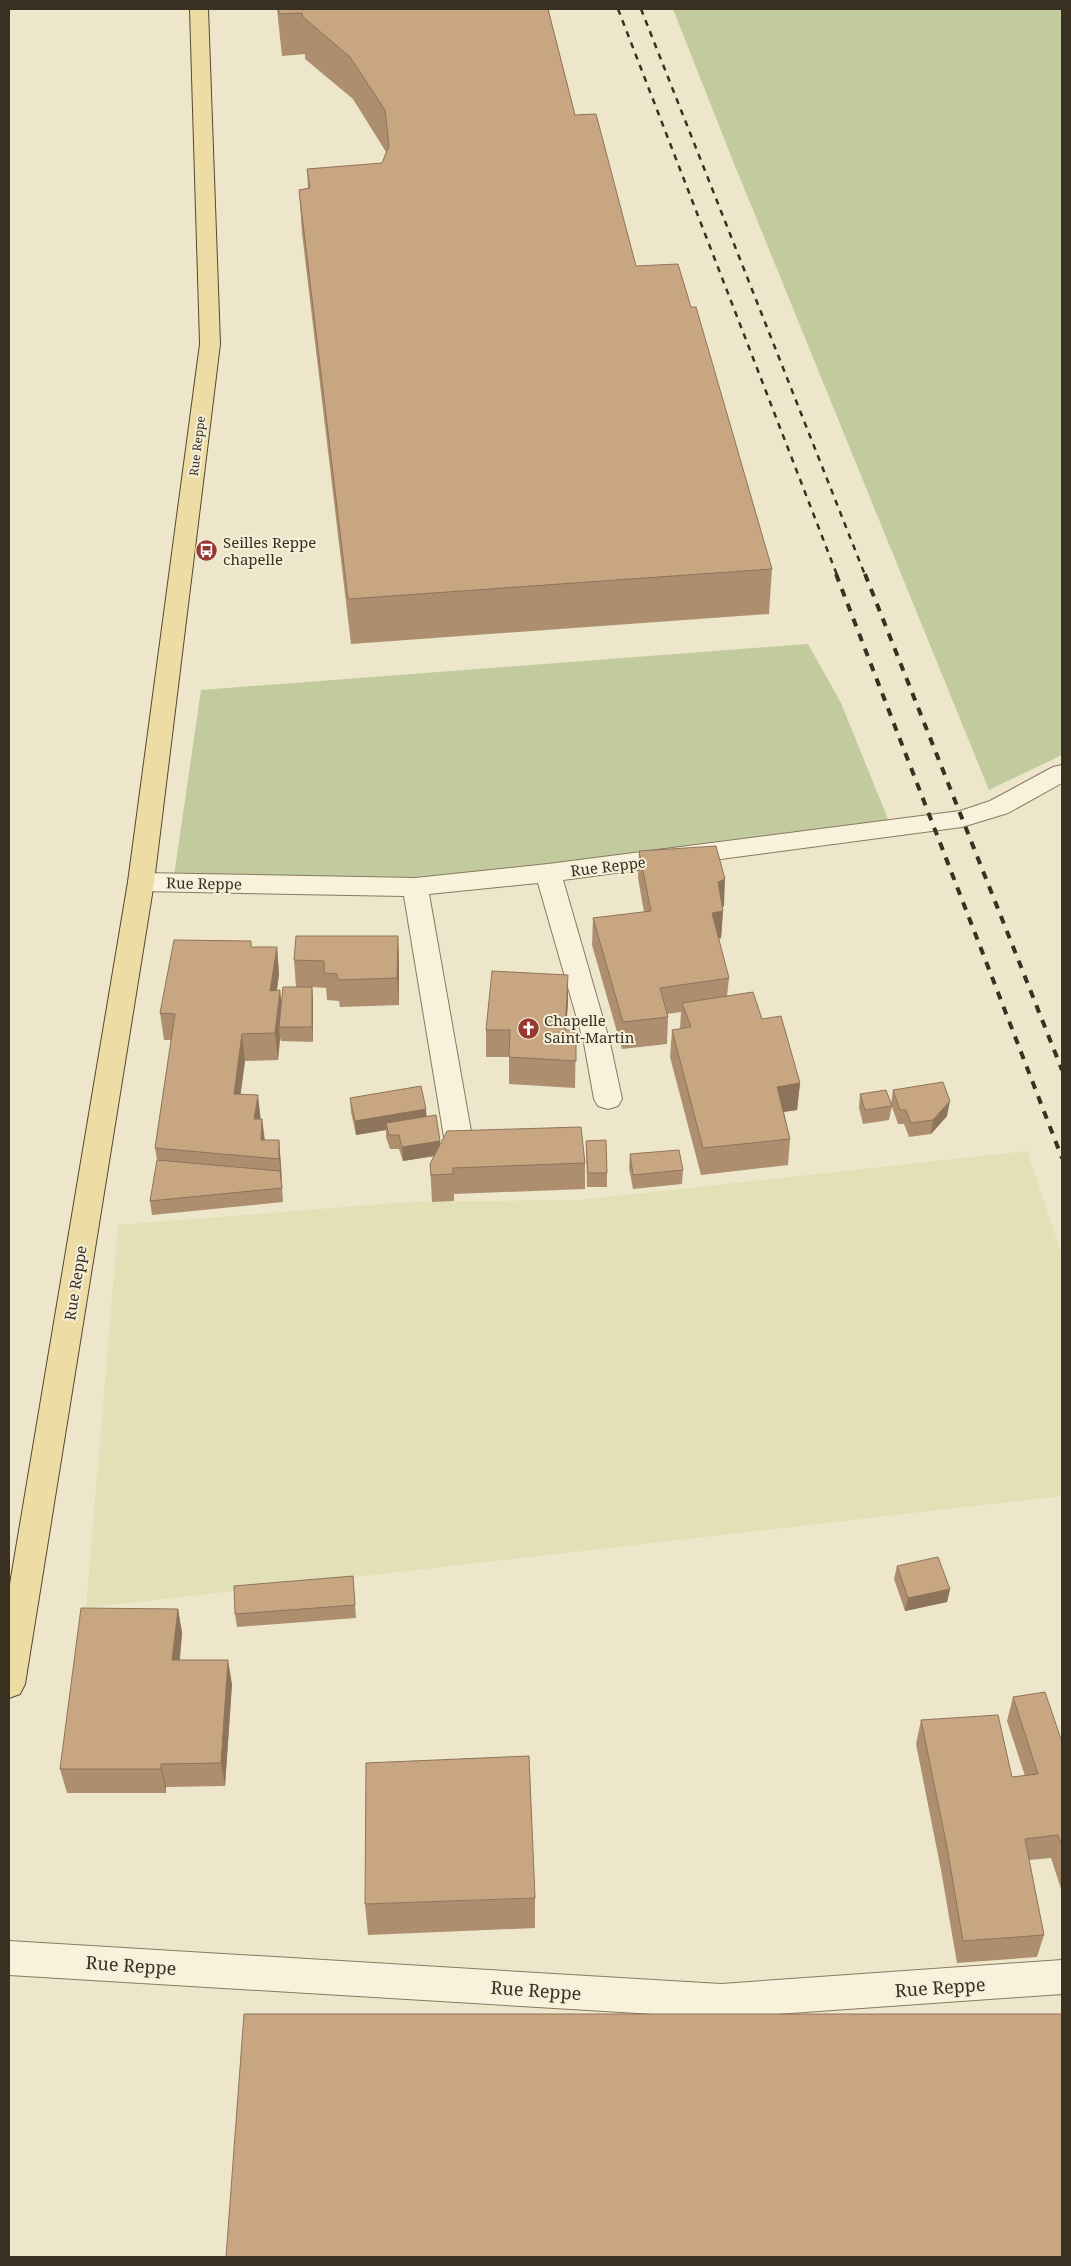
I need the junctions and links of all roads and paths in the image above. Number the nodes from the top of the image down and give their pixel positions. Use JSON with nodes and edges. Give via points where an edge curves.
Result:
{"nodes":[{"id":1,"x":199,"y":9,"type":"edge"},
{"id":2,"x":1062,"y":773,"type":"edge"},
{"id":3,"x":548,"y":873,"type":"junction"},
{"id":4,"x":141,"y":882,"type":"junction"},
{"id":5,"x":415,"y":887,"type":"junction"},
{"id":6,"x":608,"y":1098,"type":"dead end"},
{"id":7,"x":458,"y":1137,"type":"edge"},
{"id":8,"x":9,"y":1684,"type":"edge"},
{"id":9,"x":9,"y":1958,"type":"edge"},
{"id":10,"x":1062,"y":1977,"type":"edge"}],
"edges":[{"from":1,"to":4,"type":"main road","name":"Rue Reppe","via":[[210,344]]},
{"from":2,"to":3,"type":"street","name":"Rue Reppe","via":[[999,806],[962,819]]},
{"from":3,"to":5,"type":"street","name":"Rue Reppe"},
{"from":3,"to":6,"type":"street","via":[[597,1043]]},
{"from":4,"to":5,"type":"street","name":"Rue Reppe"},
{"from":4,"to":8,"type":"main road","name":"Rue Reppe"},
{"from":5,"to":7,"type":"street"},
{"from":9,"to":10,"type":"street","name":"Rue Reppe","via":[[722,2002]]}]}
